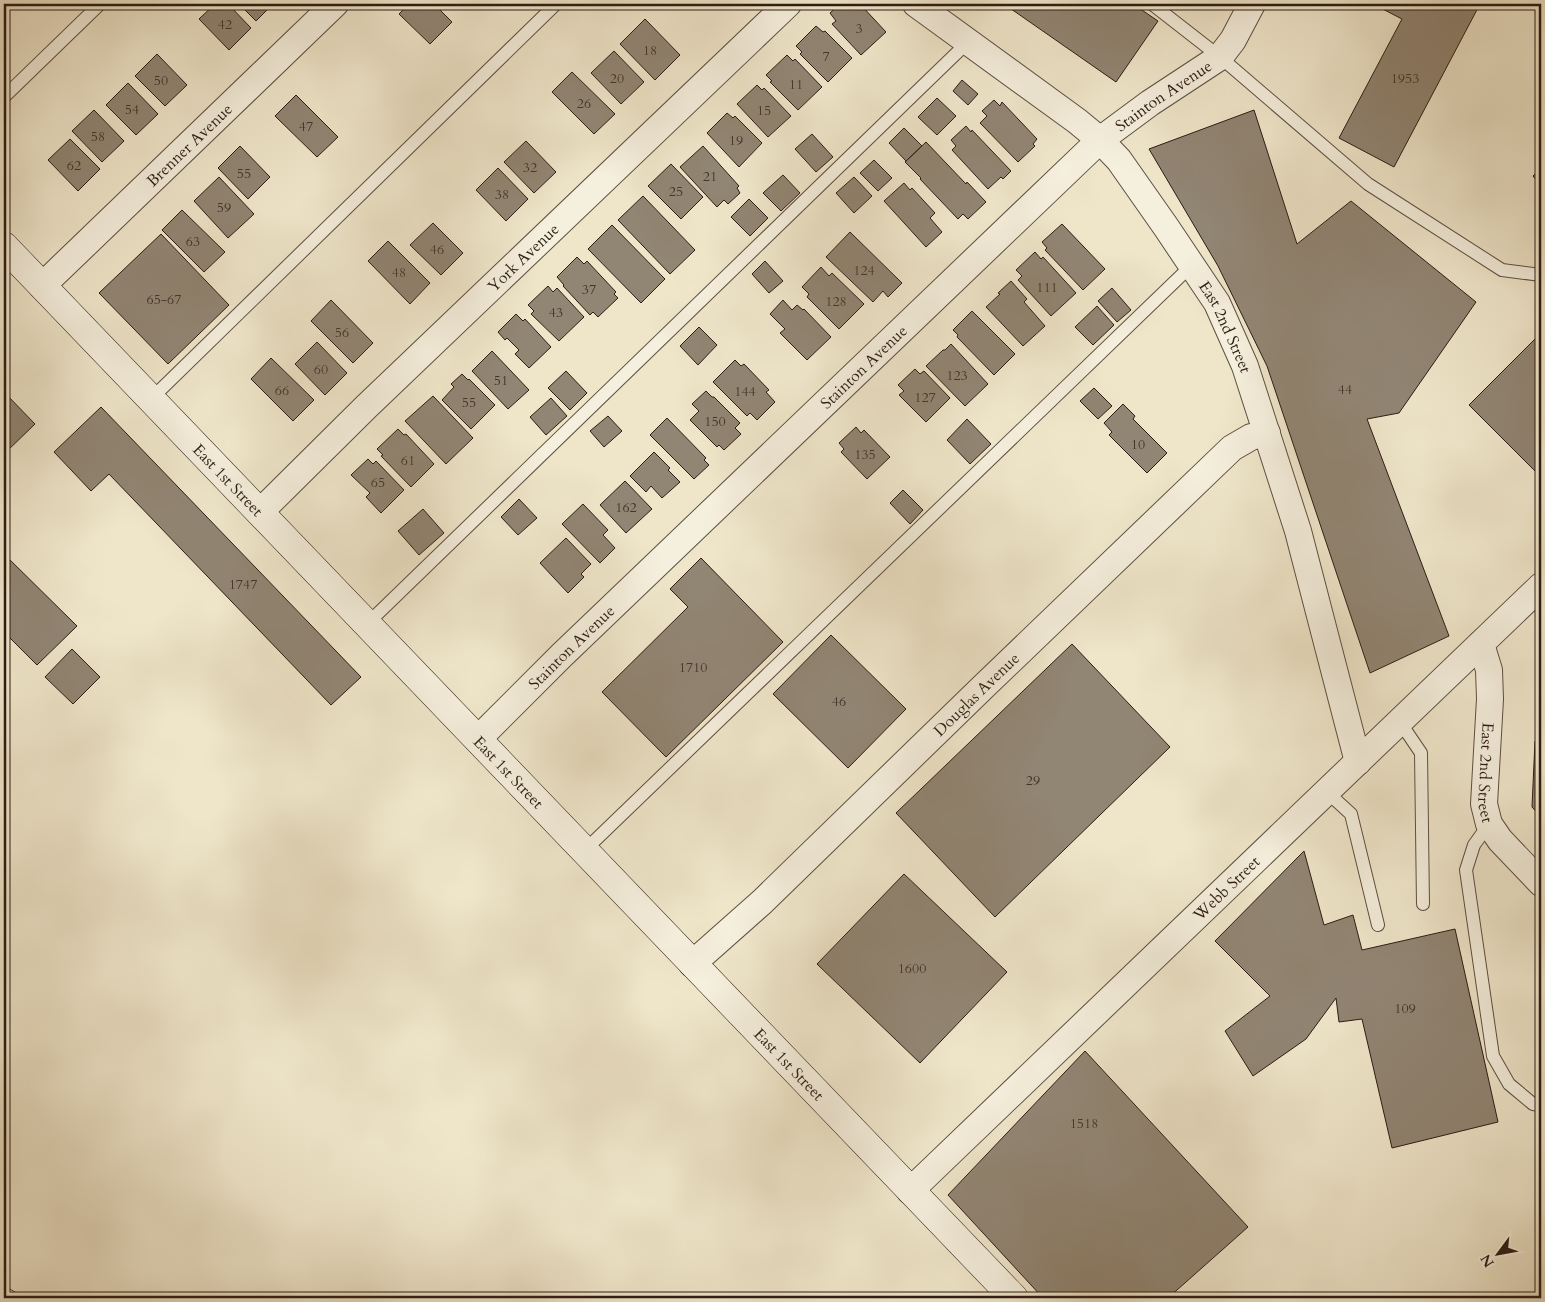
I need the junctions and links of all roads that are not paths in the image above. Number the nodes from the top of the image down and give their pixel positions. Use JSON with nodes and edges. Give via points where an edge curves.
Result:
{"nodes":[{"id":1,"x":100,"y":4,"type":"edge"},
{"id":2,"x":335,"y":4,"type":"edge"},
{"id":3,"x":556,"y":4,"type":"edge"},
{"id":4,"x":788,"y":4,"type":"edge"},
{"id":5,"x":916,"y":4,"type":"edge"},
{"id":6,"x":1152,"y":4,"type":"edge"},
{"id":7,"x":1252,"y":4,"type":"edge"},
{"id":8,"x":968,"y":42,"type":"junction"},
{"id":9,"x":1220,"y":57,"type":"junction"},
{"id":10,"x":4,"y":97,"type":"edge"},
{"id":11,"x":1100,"y":140,"type":"junction"},
{"id":12,"x":4,"y":246,"type":"edge"},
{"id":13,"x":1192,"y":265,"type":"junction"},
{"id":14,"x":1541,"y":275,"type":"edge"},
{"id":15,"x":42,"y":286,"type":"junction"},
{"id":16,"x":151,"y":399,"type":"junction"},
{"id":17,"x":1267,"y":433,"type":"junction"},
{"id":18,"x":260,"y":512,"type":"junction"},
{"id":19,"x":1541,"y":586,"type":"edge"},
{"id":20,"x":367,"y":624,"type":"junction"},
{"id":21,"x":1482,"y":644,"type":"junction"},
{"id":22,"x":1400,"y":722,"type":"junction"},
{"id":23,"x":478,"y":740,"type":"junction"},
{"id":24,"x":1358,"y":762,"type":"junction"},
{"id":25,"x":1327,"y":792,"type":"junction"},
{"id":26,"x":1490,"y":824,"type":"junction"},
{"id":27,"x":584,"y":851,"type":"junction"},
{"id":28,"x":1541,"y":884,"type":"edge"},
{"id":29,"x":1423,"y":904,"type":"dead end"},
{"id":30,"x":1378,"y":925,"type":"dead end"},
{"id":31,"x":692,"y":964,"type":"junction"},
{"id":32,"x":1541,"y":1106,"type":"edge"},
{"id":33,"x":910,"y":1191,"type":"junction"},
{"id":34,"x":1014,"y":1298,"type":"edge"}],
"edges":[{"from":1,"to":10,"type":"lane"},
{"from":2,"to":15,"type":"street","name":"Brenner Avenue"},
{"from":3,"to":16,"type":"lane"},
{"from":4,"to":18,"type":"street","name":"York Avenue"},
{"from":5,"to":8,"type":"street","name":"East 2nd Street"},
{"from":6,"to":9,"type":"lane"},
{"from":7,"to":9,"type":"street","name":"Stainton Avenue"},
{"from":8,"to":11,"type":"street","name":"East 2nd Street"},
{"from":8,"to":20,"type":"lane"},
{"from":9,"to":11,"type":"street","name":"Stainton Avenue","via":[[1150,102]]},
{"from":9,"to":14,"type":"lane","via":[[1368,184],[1502,270]]},
{"from":11,"to":13,"type":"street","name":"East 2nd Street","via":[[1119,160]]},
{"from":11,"to":23,"type":"street","name":"Stainton Avenue","via":[[562,655]]},
{"from":12,"to":15,"type":"main road","name":"East 1st Street"},
{"from":13,"to":17,"type":"street","name":"East 2nd Street","via":[[1216,303],[1245,366]]},
{"from":13,"to":27,"type":"lane"},
{"from":15,"to":16,"type":"main road","name":"East 1st Street"},
{"from":16,"to":18,"type":"main road","name":"East 1st Street"},
{"from":17,"to":24,"type":"street","name":"East 2nd Street","via":[[1298,531]]},
{"from":17,"to":31,"type":"street","name":"Douglas Avenue","via":[[1251,437],[1232,448],[762,902]]},
{"from":18,"to":20,"type":"main road","name":"East 1st Street"},
{"from":19,"to":21,"type":"street","name":"Webb Street"},
{"from":20,"to":23,"type":"main road","name":"East 1st Street"},
{"from":21,"to":22,"type":"street","name":"Webb Street"},
{"from":21,"to":26,"type":"street","name":"East 2nd Street","via":[[1489,670],[1484,804]]},
{"from":22,"to":24,"type":"street","name":"Webb Street"},
{"from":22,"to":29,"type":"lane","via":[[1422,753]]},
{"from":23,"to":27,"type":"main road","name":"East 1st Street"},
{"from":24,"to":25,"type":"street","name":"Webb Street"},
{"from":25,"to":30,"type":"lane","via":[[1351,814]]},
{"from":25,"to":33,"type":"street","name":"Webb Street"},
{"from":26,"to":28,"type":"street","name":"East 2nd Street","via":[[1500,840]]},
{"from":26,"to":32,"type":"lane","via":[[1474,844],[1466,870],[1493,1056],[1509,1084],[1533,1104]]},
{"from":27,"to":31,"type":"main road","name":"East 1st Street"},
{"from":31,"to":33,"type":"main road","name":"East 1st Street"},
{"from":33,"to":34,"type":"main road","name":"East 1st Street"}]}
